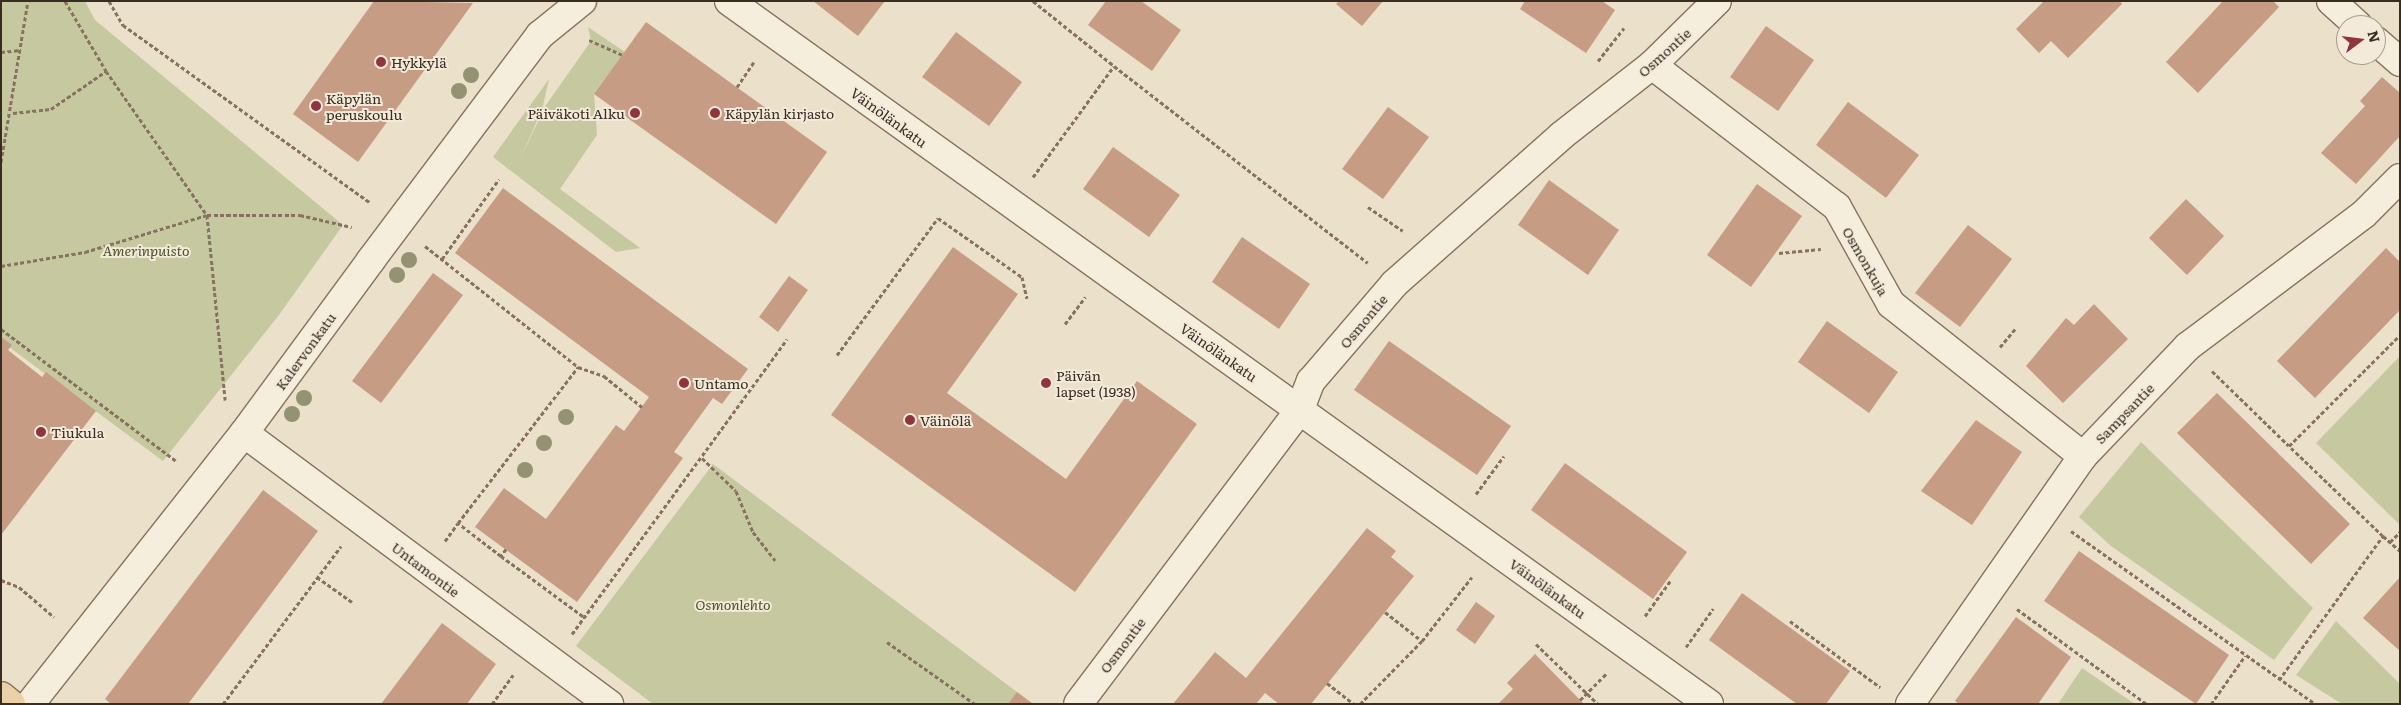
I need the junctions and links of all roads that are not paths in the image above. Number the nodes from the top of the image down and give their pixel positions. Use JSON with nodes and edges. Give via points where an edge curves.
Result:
{"nodes":[{"id":1,"x":582,"y":1,"type":"edge"},
{"id":2,"x":729,"y":1,"type":"edge"},
{"id":3,"x":1717,"y":1,"type":"edge"},
{"id":4,"x":2331,"y":1,"type":"edge"},
{"id":5,"x":2347,"y":15,"type":"edge"},
{"id":6,"x":2386,"y":50,"type":"edge"},
{"id":7,"x":2400,"y":62,"type":"edge"},
{"id":8,"x":1652,"y":65,"type":"junction"},
{"id":9,"x":2400,"y":178,"type":"edge"},
{"id":10,"x":1300,"y":409,"type":"junction"},
{"id":11,"x":244,"y":433,"type":"junction"},
{"id":12,"x":2083,"y":456,"type":"junction"},
{"id":13,"x":1,"y":696,"type":"edge"},
{"id":14,"x":11,"y":704,"type":"edge"},
{"id":15,"x":30,"y":704,"type":"edge"},
{"id":16,"x":610,"y":704,"type":"edge"},
{"id":17,"x":1078,"y":704,"type":"edge"},
{"id":18,"x":1709,"y":704,"type":"edge"},
{"id":19,"x":1910,"y":704,"type":"edge"}],
"edges":[{"from":1,"to":11,"type":"street","name":"Kalervonkatu","via":[[540,35]]},
{"from":2,"to":10,"type":"street","name":"Väinölänkatu"},
{"from":3,"to":8,"type":"street","name":"Osmontie"},
{"from":4,"to":5,"type":"street"},
{"from":6,"to":7,"type":"street"},
{"from":8,"to":10,"type":"street","name":"Osmontie","via":[[1561,136],[1394,284],[1311,381]]},
{"from":8,"to":12,"type":"street","name":"Osmonkuja","via":[[1837,208],[1891,304]]},
{"from":9,"to":12,"type":"street","name":"Sampsantie","via":[[2364,214],[2187,347]]},
{"from":10,"to":17,"type":"street","name":"Osmontie"},
{"from":10,"to":18,"type":"street","name":"Väinölänkatu"},
{"from":11,"to":15,"type":"street","name":"Kalervonkatu"},
{"from":11,"to":16,"type":"street","name":"Untamontie"},
{"from":12,"to":19,"type":"street","name":"Sampsantie"},
{"from":13,"to":14,"type":"main road"}]}
